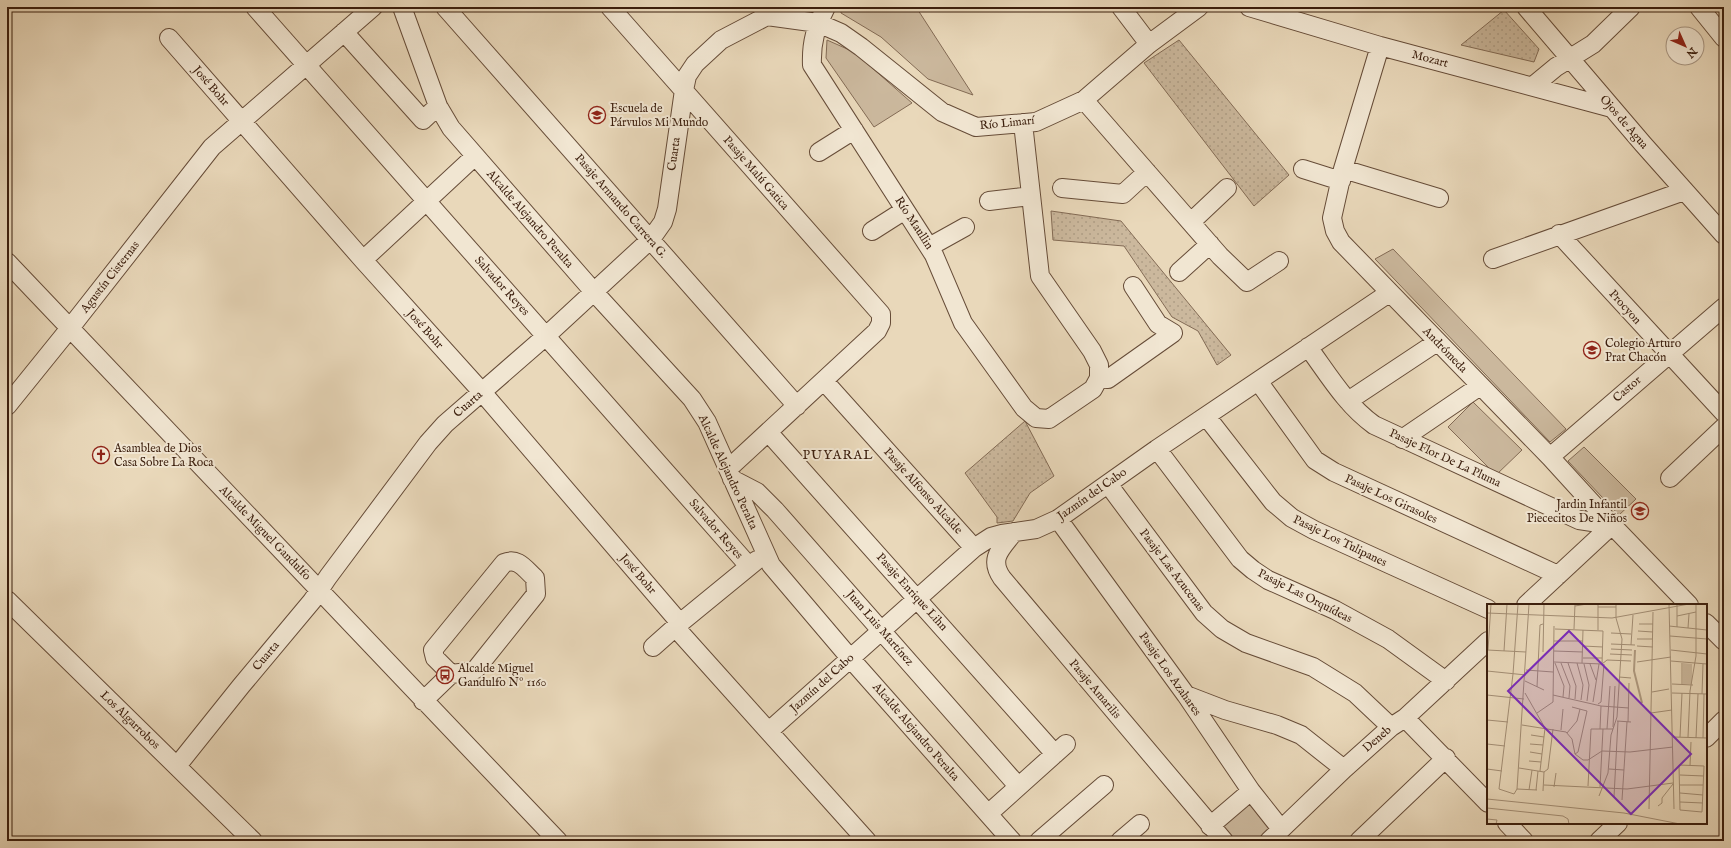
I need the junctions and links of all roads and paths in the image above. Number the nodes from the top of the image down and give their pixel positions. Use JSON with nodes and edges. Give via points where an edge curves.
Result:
{"nodes":[{"id":1,"x":255,"y":7,"type":"edge"},
{"id":2,"x":373,"y":7,"type":"edge"},
{"id":3,"x":402,"y":7,"type":"edge"},
{"id":4,"x":446,"y":7,"type":"edge"},
{"id":5,"x":610,"y":7,"type":"edge"},
{"id":6,"x":1121,"y":7,"type":"edge"},
{"id":7,"x":1200,"y":7,"type":"edge"},
{"id":8,"x":1249,"y":7,"type":"edge"},
{"id":9,"x":1526,"y":7,"type":"edge"},
{"id":10,"x":1631,"y":7,"type":"edge"},
{"id":11,"x":1699,"y":7,"type":"edge"},
{"id":12,"x":766,"y":12,"type":"edge"},
{"id":13,"x":822,"y":15,"type":"edge"},
{"id":14,"x":344,"y":32,"type":"junction"},
{"id":15,"x":169,"y":38,"type":"dead end"},
{"id":16,"x":1724,"y":38,"type":"edge"},
{"id":17,"x":721,"y":40,"type":"joint"},
{"id":18,"x":1149,"y":44,"type":"junction"},
{"id":19,"x":1380,"y":46,"type":"junction"},
{"id":20,"x":1570,"y":58,"type":"junction"},
{"id":21,"x":306,"y":66,"type":"junction"},
{"id":22,"x":1533,"y":86,"type":"junction"},
{"id":23,"x":684,"y":90,"type":"junction"},
{"id":24,"x":1084,"y":100,"type":"junction"},
{"id":25,"x":438,"y":106,"type":"junction"},
{"id":26,"x":1612,"y":108,"type":"junction"},
{"id":27,"x":242,"y":122,"type":"junction"},
{"id":28,"x":1023,"y":123,"type":"junction"},
{"id":29,"x":854,"y":130,"type":"junction"},
{"id":30,"x":820,"y":152,"type":"dead end"},
{"id":31,"x":475,"y":156,"type":"junction"},
{"id":32,"x":1303,"y":169,"type":"dead end"},
{"id":33,"x":1147,"y":172,"type":"junction"},
{"id":34,"x":1342,"y":175,"type":"junction"},
{"id":35,"x":1062,"y":188,"type":"dead end"},
{"id":36,"x":1227,"y":188,"type":"dead end"},
{"id":37,"x":1684,"y":191,"type":"junction"},
{"id":38,"x":1031,"y":196,"type":"junction"},
{"id":39,"x":1439,"y":198,"type":"dead end"},
{"id":40,"x":426,"y":201,"type":"junction"},
{"id":41,"x":989,"y":201,"type":"dead end"},
{"id":42,"x":905,"y":210,"type":"junction"},
{"id":43,"x":1191,"y":222,"type":"junction"},
{"id":44,"x":965,"y":226,"type":"dead end"},
{"id":45,"x":872,"y":231,"type":"dead end"},
{"id":46,"x":1559,"y":234,"type":"junction"},
{"id":47,"x":1724,"y":235,"type":"edge"},
{"id":48,"x":651,"y":239,"type":"junction"},
{"id":49,"x":929,"y":247,"type":"junction"},
{"id":50,"x":1215,"y":250,"type":"junction"},
{"id":51,"x":1493,"y":259,"type":"dead end"},
{"id":52,"x":363,"y":260,"type":"junction"},
{"id":53,"x":1279,"y":261,"type":"dead end"},
{"id":54,"x":7,"y":262,"type":"edge"},
{"id":55,"x":1179,"y":272,"type":"dead end"},
{"id":56,"x":1133,"y":286,"type":"dead end"},
{"id":57,"x":594,"y":292,"type":"junction"},
{"id":58,"x":1389,"y":293,"type":"junction"},
{"id":59,"x":1724,"y":307,"type":"edge"},
{"id":60,"x":70,"y":328,"type":"junction"},
{"id":61,"x":546,"y":336,"type":"junction"},
{"id":62,"x":1437,"y":342,"type":"junction"},
{"id":63,"x":1308,"y":347,"type":"junction"},
{"id":64,"x":1668,"y":354,"type":"junction"},
{"id":65,"x":1098,"y":378,"type":"junction"},
{"id":66,"x":824,"y":381,"type":"junction"},
{"id":67,"x":1258,"y":381,"type":"junction"},
{"id":68,"x":1480,"y":386,"type":"junction"},
{"id":69,"x":482,"y":392,"type":"junction"},
{"id":70,"x":1348,"y":401,"type":"junction"},
{"id":71,"x":7,"y":406,"type":"edge"},
{"id":72,"x":797,"y":406,"type":"junction"},
{"id":73,"x":1724,"y":413,"type":"edge"},
{"id":74,"x":1206,"y":416,"type":"junction"},
{"id":75,"x":1724,"y":427,"type":"edge"},
{"id":76,"x":768,"y":432,"type":"junction"},
{"id":77,"x":1402,"y":439,"type":"junction"},
{"id":78,"x":1157,"y":449,"type":"junction"},
{"id":79,"x":1550,"y":457,"type":"junction"},
{"id":80,"x":730,"y":474,"type":"junction"},
{"id":81,"x":1670,"y":478,"type":"dead end"},
{"id":82,"x":1108,"y":484,"type":"junction"},
{"id":83,"x":1058,"y":519,"type":"junction"},
{"id":84,"x":1612,"y":525,"type":"junction"},
{"id":85,"x":1014,"y":532,"type":"junction"},
{"id":86,"x":974,"y":548,"type":"junction"},
{"id":87,"x":766,"y":554,"type":"junction"},
{"id":88,"x":748,"y":566,"type":"junction"},
{"id":89,"x":1558,"y":575,"type":"junction"},
{"id":90,"x":319,"y":590,"type":"junction"},
{"id":91,"x":917,"y":598,"type":"junction"},
{"id":92,"x":7,"y":600,"type":"edge"},
{"id":93,"x":1527,"y":604,"type":"edge"},
{"id":94,"x":1687,"y":604,"type":"edge"},
{"id":95,"x":1487,"y":609,"type":"edge"},
{"id":96,"x":1707,"y":624,"type":"edge"},
{"id":97,"x":677,"y":625,"type":"junction"},
{"id":98,"x":882,"y":630,"type":"junction"},
{"id":99,"x":1724,"y":641,"type":"edge"},
{"id":100,"x":1487,"y":642,"type":"edge"},
{"id":101,"x":653,"y":647,"type":"dead end"},
{"id":102,"x":850,"y":658,"type":"junction"},
{"id":103,"x":451,"y":674,"type":"junction"},
{"id":104,"x":1446,"y":681,"type":"junction"},
{"id":105,"x":1186,"y":696,"type":"junction"},
{"id":106,"x":423,"y":701,"type":"junction"},
{"id":107,"x":1724,"y":720,"type":"edge"},
{"id":108,"x":1398,"y":723,"type":"junction"},
{"id":109,"x":769,"y":731,"type":"junction"},
{"id":110,"x":1707,"y":737,"type":"edge"},
{"id":111,"x":1446,"y":758,"type":"junction"},
{"id":112,"x":177,"y":766,"type":"junction"},
{"id":113,"x":1344,"y":769,"type":"junction"},
{"id":114,"x":1104,"y":785,"type":"dead end"},
{"id":115,"x":1018,"y":786,"type":"junction"},
{"id":116,"x":1250,"y":791,"type":"junction"},
{"id":117,"x":1487,"y":801,"type":"edge"},
{"id":118,"x":988,"y":814,"type":"junction"},
{"id":119,"x":1140,"y":824,"type":"dead end"},
{"id":120,"x":1508,"y":824,"type":"edge"},
{"id":121,"x":1617,"y":824,"type":"edge"},
{"id":122,"x":1210,"y":826,"type":"junction"},
{"id":123,"x":1275,"y":835,"type":"edge"},
{"id":124,"x":250,"y":840,"type":"edge"},
{"id":125,"x":1522,"y":840,"type":"edge"},
{"id":126,"x":558,"y":841,"type":"edge"},
{"id":127,"x":867,"y":841,"type":"edge"},
{"id":128,"x":1012,"y":841,"type":"edge"},
{"id":129,"x":1039,"y":841,"type":"edge"},
{"id":130,"x":1120,"y":841,"type":"edge"},
{"id":131,"x":1224,"y":841,"type":"edge"},
{"id":132,"x":1359,"y":841,"type":"edge"},
{"id":133,"x":1599,"y":841,"type":"edge"}],
"edges":[{"from":1,"to":21,"type":"street","name":"Salvador Reyes"},
{"from":2,"to":14,"type":"street","name":"Agustín Cisternas"},
{"from":3,"to":25,"type":"street","name":"Alcalde Alejandro Peralta"},
{"from":4,"to":48,"type":"street","name":"Pasaje Armando Carrera G."},
{"from":5,"to":23,"type":"street","name":"Pasaje Malú Gatica"},
{"from":6,"to":18,"type":"street"},
{"from":7,"to":18,"type":"street","name":"Río Limarí"},
{"from":8,"to":19,"type":"street","name":"Mozart"},
{"from":9,"to":20,"type":"street","name":"Ojos de Agua"},
{"from":10,"to":20,"type":"street","via":[[1593,44]]},
{"from":11,"to":16,"type":"street"},
{"from":12,"to":13,"type":"street","name":"Río Limarí"},
{"from":12,"to":17,"type":"street","name":"Río Limarí"},
{"from":13,"to":28,"type":"street","name":"Río Limarí","via":[[841,33],[942,112],[976,127]]},
{"from":13,"to":29,"type":"street","name":"Río Maullin","via":[[811,48],[812,64]]},
{"from":14,"to":21,"type":"street","name":"Agustín Cisternas"},
{"from":14,"to":25,"type":"street","via":[[423,120]]},
{"from":15,"to":27,"type":"street","name":"José Bohr"},
{"from":17,"to":23,"type":"street","name":"Cuarta","via":[[695,64]]},
{"from":18,"to":24,"type":"street","name":"Río Limarí"},
{"from":19,"to":22,"type":"street","name":"Mozart"},
{"from":19,"to":34,"type":"street","name":"Andrómeda"},
{"from":20,"to":22,"type":"street"},
{"from":20,"to":26,"type":"street","name":"Ojos de Agua"},
{"from":21,"to":27,"type":"street","name":"Agustín Cisternas"},
{"from":21,"to":40,"type":"street","name":"Salvador Reyes"},
{"from":22,"to":26,"type":"street","name":"Mozart"},
{"from":23,"to":48,"type":"street","name":"Cuarta","via":[[666,209],[663,222]]},
{"from":23,"to":66,"type":"street","name":"Pasaje Malú Gatica","via":[[880,314],[881,323],[877,331]]},
{"from":24,"to":28,"type":"street","name":"Río Limarí","via":[[1036,122]]},
{"from":24,"to":33,"type":"street"},
{"from":25,"to":31,"type":"street","name":"Alcalde Alejandro Peralta","via":[[451,128]]},
{"from":26,"to":37,"type":"street","name":"Ojos de Agua"},
{"from":27,"to":52,"type":"street","name":"José Bohr"},
{"from":27,"to":60,"type":"street","name":"Agustín Cisternas","via":[[212,147]]},
{"from":28,"to":38,"type":"street"},
{"from":29,"to":30,"type":"street"},
{"from":29,"to":42,"type":"street","name":"Río Maullin"},
{"from":31,"to":40,"type":"street"},
{"from":31,"to":57,"type":"street","name":"Alcalde Alejandro Peralta"},
{"from":32,"to":34,"type":"street"},
{"from":33,"to":35,"type":"street","via":[[1123,194]]},
{"from":33,"to":43,"type":"street"},
{"from":34,"to":39,"type":"street"},
{"from":34,"to":58,"type":"street","name":"Andrómeda","via":[[1332,218],[1335,231],[1341,242]]},
{"from":36,"to":43,"type":"street"},
{"from":37,"to":46,"type":"street"},
{"from":37,"to":47,"type":"street","name":"Ojos de Agua"},
{"from":38,"to":41,"type":"street"},
{"from":38,"to":65,"type":"street","via":[[1040,276],[1092,351],[1099,365]]},
{"from":40,"to":52,"type":"street"},
{"from":40,"to":61,"type":"street","name":"Salvador Reyes"},
{"from":42,"to":45,"type":"street"},
{"from":42,"to":49,"type":"street","name":"Río Maullin"},
{"from":43,"to":50,"type":"street"},
{"from":44,"to":49,"type":"street"},
{"from":46,"to":51,"type":"street"},
{"from":46,"to":64,"type":"street","name":"Procyon"},
{"from":48,"to":57,"type":"street","name":"Cuarta"},
{"from":48,"to":72,"type":"street","name":"Pasaje Armando Carrera G."},
{"from":49,"to":65,"type":"street","name":"Río Maullin","via":[[964,323],[1024,408],[1036,418],[1049,419],[1093,389]]},
{"from":50,"to":53,"type":"street","via":[[1247,282]]},
{"from":50,"to":55,"type":"street"},
{"from":52,"to":69,"type":"street","name":"José Bohr"},
{"from":54,"to":60,"type":"street","name":"Alcalde Miguel Gandulfo"},
{"from":56,"to":65,"type":"street","via":[[1158,324],[1173,333],[1108,378]]},
{"from":57,"to":61,"type":"street","name":"Cuarta"},
{"from":57,"to":80,"type":"street","name":"Alcalde Alejandro Peralta","via":[[701,410]]},
{"from":58,"to":62,"type":"street","name":"Andrómeda"},
{"from":58,"to":63,"type":"street","name":"Jazmín del Cabo"},
{"from":59,"to":64,"type":"street","name":"Castor"},
{"from":60,"to":71,"type":"street","name":"Agustín Cisternas"},
{"from":60,"to":90,"type":"street","name":"Alcalde Miguel Gandulfo"},
{"from":61,"to":69,"type":"street","name":"Cuarta"},
{"from":61,"to":88,"type":"street","name":"Salvador Reyes"},
{"from":62,"to":68,"type":"street","name":"Andrómeda"},
{"from":62,"to":70,"type":"street"},
{"from":63,"to":67,"type":"street","name":"Jazmín del Cabo"},
{"from":63,"to":70,"type":"street","name":"Pasaje Flor De La Pluma"},
{"from":64,"to":73,"type":"street","name":"Procyon"},
{"from":64,"to":79,"type":"street","name":"Castor"},
{"from":66,"to":72,"type":"street"},
{"from":66,"to":86,"type":"street","name":"Pasaje Alfonso Alcalde"},
{"from":67,"to":74,"type":"street","name":"Jazmín del Cabo"},
{"from":67,"to":89,"type":"street","name":"Pasaje Los Girasoles","via":[[1315,460],[1334,472]]},
{"from":68,"to":77,"type":"street"},
{"from":68,"to":79,"type":"street","name":"Andrómeda"},
{"from":69,"to":90,"type":"street","name":"Cuarta","via":[[428,443]]},
{"from":69,"to":97,"type":"street","name":"José Bohr"},
{"from":70,"to":77,"type":"street","name":"Pasaje Flor De La Pluma","via":[[1374,425]]},
{"from":72,"to":76,"type":"street"},
{"from":74,"to":78,"type":"street","name":"Jazmín del Cabo"},
{"from":74,"to":95,"type":"street","name":"Pasaje Los Tulipanes","via":[[1273,502],[1292,518]]},
{"from":75,"to":81,"type":"street"},
{"from":76,"to":80,"type":"street"},
{"from":76,"to":91,"type":"street","name":"Pasaje Enrique Lihn"},
{"from":77,"to":84,"type":"street","name":"Pasaje Flor De La Pluma","via":[[1579,520]]},
{"from":78,"to":82,"type":"street","name":"Jazmín del Cabo"},
{"from":78,"to":104,"type":"street","name":"Pasaje Las Orquídeas","via":[[1240,559],[1253,570],[1268,580],[1335,610],[1388,639]]},
{"from":79,"to":84,"type":"street","name":"Andrómeda"},
{"from":80,"to":87,"type":"street","name":"Alcalde Alejandro Peralta"},
{"from":80,"to":98,"type":"street","name":"Juan Luis Martínez","via":[[757,492],[775,510]]},
{"from":82,"to":83,"type":"street","name":"Jazmín del Cabo"},
{"from":82,"to":108,"type":"street","name":"Pasaje Las Azucenas","via":[[1204,613],[1222,629],[1246,643],[1313,667]]},
{"from":83,"to":85,"type":"street","name":"Jazmín del Cabo","via":[[1036,529]]},
{"from":83,"to":105,"type":"street","name":"Pasaje Los Azahares"},
{"from":84,"to":89,"type":"street"},
{"from":84,"to":94,"type":"street","name":"Andrómeda"},
{"from":85,"to":86,"type":"street","name":"Jazmín del Cabo","via":[[991,538]]},
{"from":85,"to":122,"type":"street","name":"Pasaje Amarilis","via":[[995,561],[996,570]]},
{"from":86,"to":91,"type":"street","name":"Jazmín del Cabo"},
{"from":87,"to":88,"type":"street"},
{"from":87,"to":102,"type":"street","name":"Alcalde Alejandro Peralta","via":[[783,581]]},
{"from":88,"to":97,"type":"street"},
{"from":89,"to":93,"type":"street"},
{"from":90,"to":106,"type":"street","name":"Alcalde Miguel Gandulfo"},
{"from":90,"to":112,"type":"street","name":"Cuarta","via":[[312,602]]},
{"from":91,"to":98,"type":"street","name":"Jazmín del Cabo"},
{"from":91,"to":115,"type":"street","name":"Pasaje Enrique Lihn","via":[[1060,749]]},
{"from":92,"to":112,"type":"street","name":"Los Algarrobos"},
{"from":96,"to":99,"type":"street"},
{"from":97,"to":101,"type":"street"},
{"from":97,"to":109,"type":"street","name":"José Bohr"},
{"from":98,"to":102,"type":"street","name":"Jazmín del Cabo"},
{"from":98,"to":115,"type":"street","name":"Juan Luis Martínez"},
{"from":100,"to":104,"type":"street","name":"Deneb"},
{"from":102,"to":109,"type":"street","name":"Jazmín del Cabo"},
{"from":102,"to":118,"type":"street","name":"Alcalde Alejandro Peralta"},
{"from":103,"to":103,"type":"street","via":[[476,669],[536,594],[535,578],[516,561],[504,563],[433,650],[435,658]]},
{"from":103,"to":106,"type":"street"},
{"from":104,"to":108,"type":"street","name":"Deneb"},
{"from":105,"to":113,"type":"street","via":[[1301,735]]},
{"from":105,"to":116,"type":"street","name":"Pasaje Los Azahares"},
{"from":106,"to":126,"type":"street","name":"Alcalde Miguel Gandulfo"},
{"from":107,"to":110,"type":"street"},
{"from":108,"to":111,"type":"street","name":"Pasaje Las Azucenas"},
{"from":108,"to":113,"type":"street","name":"Deneb"},
{"from":109,"to":127,"type":"street","name":"José Bohr"},
{"from":111,"to":117,"type":"street","name":"Pasaje Las Azucenas"},
{"from":111,"to":132,"type":"street"},
{"from":112,"to":124,"type":"street","name":"Los Algarrobos"},
{"from":113,"to":123,"type":"street","name":"Deneb"},
{"from":114,"to":129,"type":"street"},
{"from":115,"to":118,"type":"street"},
{"from":116,"to":122,"type":"street"},
{"from":116,"to":123,"type":"street","name":"Pasaje Los Azahares"},
{"from":118,"to":128,"type":"street","name":"Alcalde Alejandro Peralta"},
{"from":119,"to":130,"type":"street"},
{"from":120,"to":125,"type":"street"},
{"from":121,"to":133,"type":"street"},
{"from":122,"to":131,"type":"street","name":"Pasaje Amarilis"}]}
